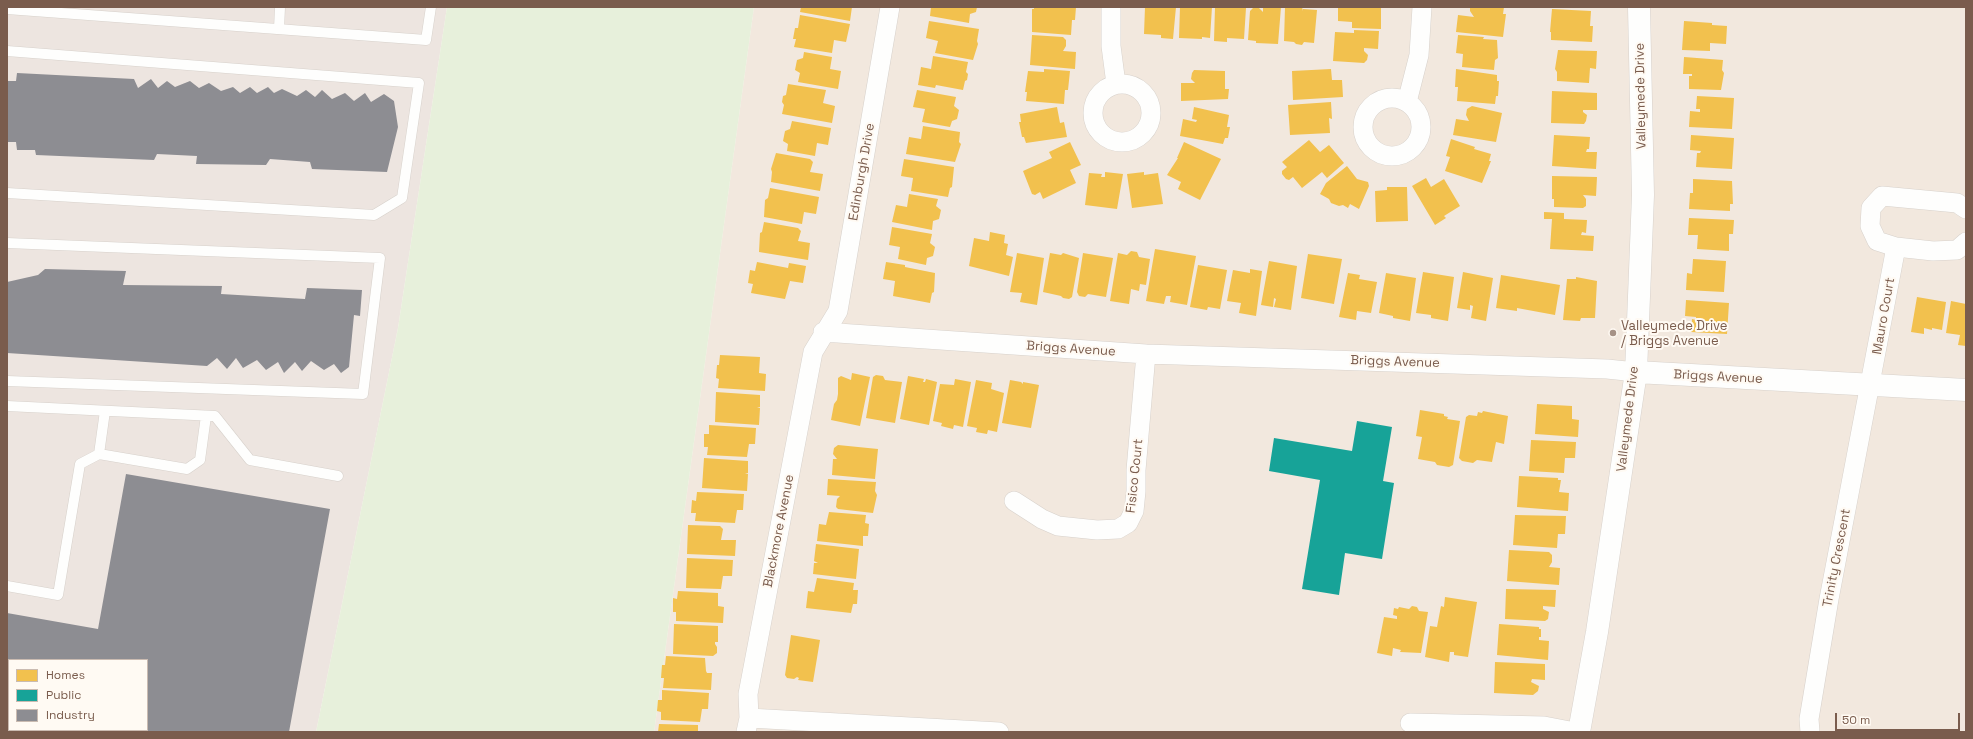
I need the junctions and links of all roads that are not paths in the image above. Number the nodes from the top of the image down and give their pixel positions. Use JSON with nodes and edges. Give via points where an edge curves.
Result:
{"nodes":[{"id":1,"x":280,"y":7,"type":"edge"},
{"id":2,"x":431,"y":7,"type":"edge"},
{"id":3,"x":890,"y":7,"type":"edge"},
{"id":4,"x":1111,"y":7,"type":"edge"},
{"id":5,"x":1422,"y":7,"type":"edge"},
{"id":6,"x":1639,"y":7,"type":"edge"},
{"id":7,"x":7,"y":9,"type":"edge"},
{"id":8,"x":279,"y":29,"type":"junction"},
{"id":9,"x":7,"y":51,"type":"edge"},
{"id":10,"x":1116,"y":84,"type":"dead end"},
{"id":11,"x":1407,"y":102,"type":"dead end"},
{"id":12,"x":7,"y":193,"type":"edge"},
{"id":13,"x":1966,"y":209,"type":"edge"},
{"id":14,"x":1966,"y":242,"type":"edge"},
{"id":15,"x":7,"y":243,"type":"edge"},
{"id":16,"x":1896,"y":247,"type":"junction"},
{"id":17,"x":823,"y":332,"type":"junction"},
{"id":18,"x":1146,"y":354,"type":"junction"},
{"id":19,"x":1636,"y":372,"type":"junction"},
{"id":20,"x":7,"y":381,"type":"edge"},
{"id":21,"x":1871,"y":385,"type":"junction"},
{"id":22,"x":1966,"y":390,"type":"edge"},
{"id":23,"x":7,"y":406,"type":"edge"},
{"id":24,"x":106,"y":411,"type":"junction"},
{"id":25,"x":206,"y":416,"type":"junction"},
{"id":26,"x":99,"y":454,"type":"junction"},
{"id":27,"x":338,"y":476,"type":"dead end"},
{"id":28,"x":1014,"y":501,"type":"dead end"},
{"id":29,"x":7,"y":586,"type":"edge"},
{"id":30,"x":1410,"y":723,"type":"dead end"},
{"id":31,"x":748,"y":725,"type":"edge"},
{"id":32,"x":1000,"y":732,"type":"edge"},
{"id":33,"x":1575,"y":732,"type":"edge"},
{"id":34,"x":1579,"y":732,"type":"edge"},
{"id":35,"x":1810,"y":732,"type":"edge"}],
"edges":[{"from":1,"to":8,"type":"lane"},
{"from":2,"to":8,"type":"lane","via":[[426,40]]},
{"from":3,"to":17,"type":"street","name":"Edinburgh Drive","via":[[838,311]]},
{"from":4,"to":10,"type":"street","via":[[1111,46]]},
{"from":5,"to":11,"type":"street","via":[[1419,55]]},
{"from":6,"to":19,"type":"street","name":"Valleymede Drive","via":[[1642,196]]},
{"from":7,"to":8,"type":"lane"},
{"from":9,"to":12,"type":"lane","via":[[419,82],[402,198],[374,215]]},
{"from":13,"to":16,"type":"street","via":[[1957,203],[1882,196],[1871,208],[1870,226],[1877,241]]},
{"from":14,"to":16,"type":"street","via":[[1956,250]]},
{"from":15,"to":20,"type":"lane","via":[[380,258],[363,394]]},
{"from":16,"to":21,"type":"street","name":"Mauro Court"},
{"from":17,"to":18,"type":"street","name":"Briggs Avenue"},
{"from":17,"to":31,"type":"street","name":"Blackmore Avenue","via":[[812,352],[748,694]]},
{"from":18,"to":19,"type":"street","name":"Briggs Avenue"},
{"from":18,"to":28,"type":"street","name":"Fisico Court","via":[[1134,511],[1128,523],[1118,529],[1058,526]]},
{"from":19,"to":21,"type":"street","name":"Briggs Avenue"},
{"from":19,"to":34,"type":"street","name":"Valleymede Drive","via":[[1597,632]]},
{"from":21,"to":22,"type":"street","name":"Briggs Avenue"},
{"from":21,"to":35,"type":"street","name":"Trinity Crescent","via":[[1829,599],[1809,719]]},
{"from":23,"to":24,"type":"lane"},
{"from":24,"to":25,"type":"lane"},
{"from":24,"to":26,"type":"lane"},
{"from":25,"to":26,"type":"lane","via":[[200,460],[187,469]]},
{"from":25,"to":27,"type":"lane","via":[[215,416],[250,460]]},
{"from":26,"to":29,"type":"lane","via":[[80,464],[58,595]]},
{"from":30,"to":33,"type":"street","via":[[1544,726]]},
{"from":31,"to":32,"type":"street"}]}
